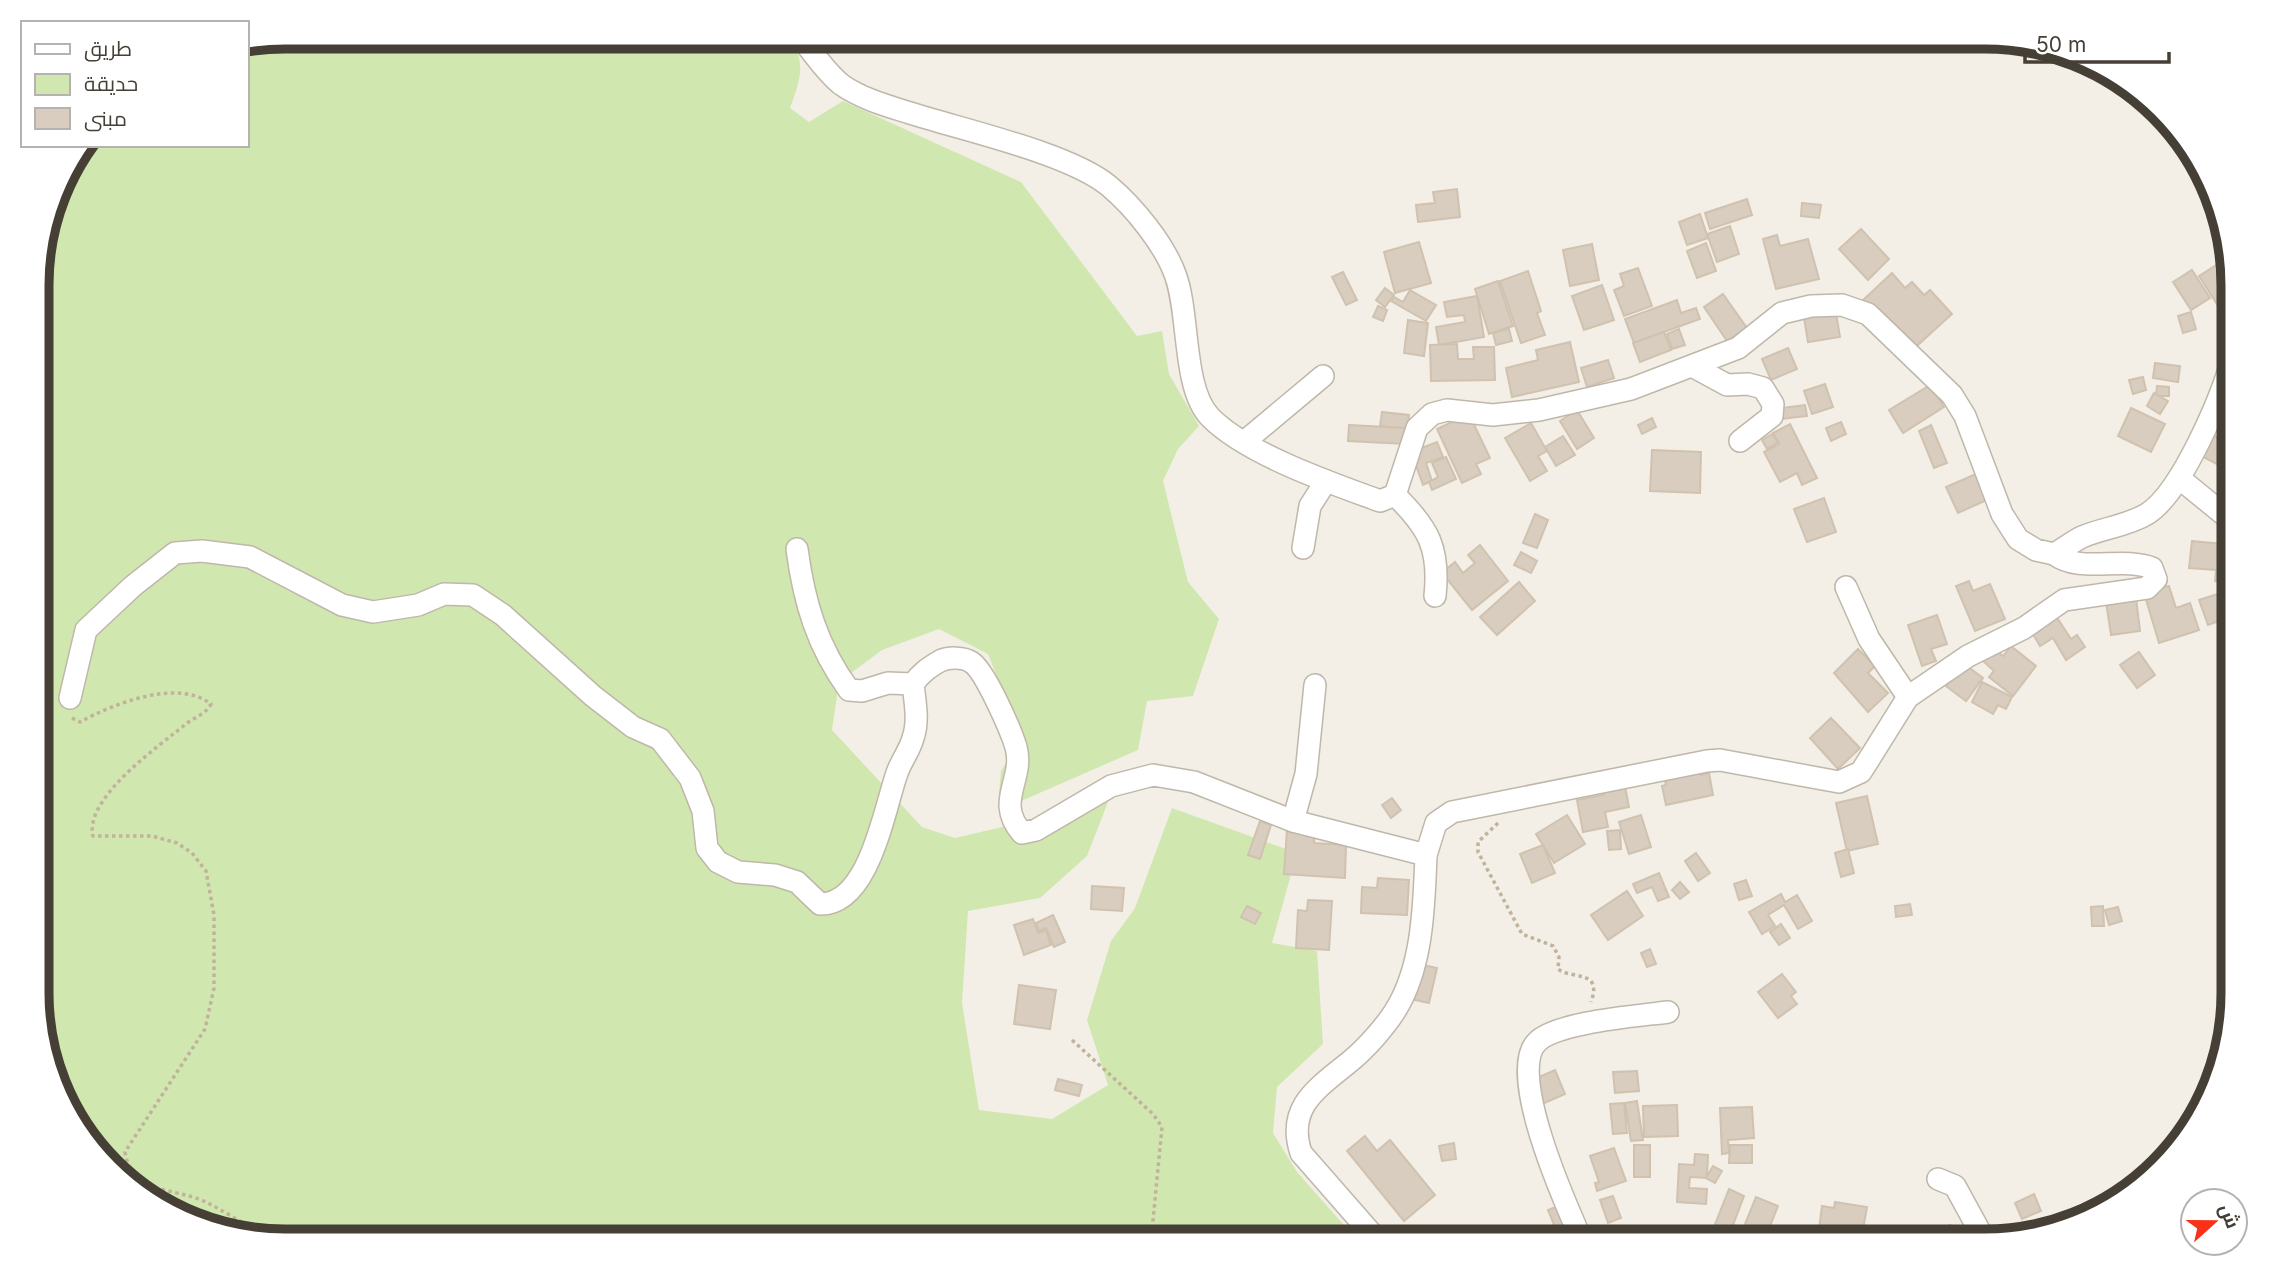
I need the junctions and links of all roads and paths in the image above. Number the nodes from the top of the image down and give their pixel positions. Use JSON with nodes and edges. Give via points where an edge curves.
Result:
{"nodes":[{"id":1,"x":811,"y":49,"type":"edge"},
{"id":2,"x":1694,"y":366,"type":"junction"},
{"id":3,"x":1322,"y":376,"type":"dead end"},
{"id":4,"x":2220,"y":396,"type":"edge"},
{"id":5,"x":1740,"y":441,"type":"dead end"},
{"id":6,"x":1244,"y":442,"type":"junction"},
{"id":7,"x":2179,"y":478,"type":"junction"},
{"id":8,"x":1326,"y":481,"type":"junction"},
{"id":9,"x":1395,"y":495,"type":"junction"},
{"id":10,"x":2220,"y":511,"type":"edge"},
{"id":11,"x":1303,"y":548,"type":"dead end"},
{"id":12,"x":797,"y":549,"type":"dead end"},
{"id":13,"x":2054,"y":554,"type":"junction"},
{"id":14,"x":1846,"y":587,"type":"dead end"},
{"id":15,"x":1435,"y":596,"type":"dead end"},
{"id":16,"x":913,"y":684,"type":"junction"},
{"id":17,"x":1315,"y":685,"type":"dead end"},
{"id":18,"x":1908,"y":696,"type":"junction"},
{"id":19,"x":70,"y":698,"type":"joint"},
{"id":20,"x":1515,"y":798,"type":"junction"},
{"id":21,"x":1293,"y":821,"type":"junction"},
{"id":22,"x":1426,"y":855,"type":"junction"},
{"id":23,"x":1668,"y":1012,"type":"dead end"},
{"id":24,"x":1572,"y":1026,"type":"junction"},
{"id":25,"x":1072,"y":1040,"type":"dead end"},
{"id":26,"x":133,"y":1173,"type":"edge"},
{"id":27,"x":1938,"y":1179,"type":"dead end"},
{"id":28,"x":147,"y":1183,"type":"edge"},
{"id":29,"x":245,"y":1225,"type":"edge"},
{"id":30,"x":1152,"y":1228,"type":"edge"},
{"id":31,"x":1367,"y":1228,"type":"edge"},
{"id":32,"x":1577,"y":1228,"type":"edge"},
{"id":33,"x":1978,"y":1228,"type":"edge"}],
"edges":[{"from":1,"to":6,"type":"street","via":[[842,84],[874,102],[1068,163],[1107,185],[1142,219],[1175,274],[1192,383],[1209,416]]},
{"from":2,"to":5,"type":"street","via":[[1727,385],[1763,388],[1773,404],[1772,416]]},
{"from":2,"to":9,"type":"street","via":[[1632,389],[1539,410],[1432,414],[1417,428]]},
{"from":2,"to":13,"type":"street","via":[[1738,348],[1783,313],[1842,304],[1868,314],[1952,395],[1965,416],[2002,514],[2018,540],[2036,551]]},
{"from":3,"to":6,"type":"street"},
{"from":4,"to":7,"type":"street"},
{"from":6,"to":8,"type":"street"},
{"from":7,"to":10,"type":"street"},
{"from":7,"to":13,"type":"street","via":[[2150,513],[2081,537]]},
{"from":8,"to":9,"type":"street","via":[[1380,501]]},
{"from":8,"to":11,"type":"street","via":[[1310,506]]},
{"from":9,"to":15,"type":"street","via":[[1418,517],[1433,547],[1438,566]]},
{"from":12,"to":16,"type":"street","via":[[811,622],[828,661],[849,690]]},
{"from":13,"to":18,"type":"street","via":[[2066,563],[2138,563],[2152,568],[2156,579],[2147,588],[2064,600]]},
{"from":14,"to":18,"type":"street","via":[[1869,639]]},
{"from":16,"to":19,"type":"street","via":[[917,709],[914,738],[898,770],[876,843],[851,892],[835,904],[820,904],[797,882],[738,872],[718,862],[707,848],[703,811],[690,778],[660,740],[593,696],[503,615],[473,595],[444,594],[418,605],[373,612],[342,605],[250,558],[202,551],[175,553],[86,630]]},
{"from":16,"to":21,"type":"street","via":[[923,670],[946,658],[971,661],[982,673],[1016,748],[1008,804],[1012,821],[1022,833],[1036,830],[1111,786],[1153,775],[1194,782]]},
{"from":17,"to":21,"type":"street","via":[[1306,774]]},
{"from":18,"to":20,"type":"street","via":[[1860,772],[1839,782],[1720,760]]},
{"from":19,"to":26,"type":"path","via":[[68,717],[80,722],[107,707],[160,693],[202,697],[211,704],[206,713],[135,765],[90,823],[93,836],[152,836],[192,853],[206,871],[214,915],[214,988],[205,1028],[125,1152]]},
{"from":20,"to":22,"type":"street","via":[[1452,812],[1436,823]]},
{"from":20,"to":24,"type":"path","via":[[1478,842],[1478,852],[1522,934],[1553,946],[1559,957],[1558,969],[1564,974],[1582,974],[1590,980],[1595,993],[1590,1007]]},
{"from":21,"to":22,"type":"street"},
{"from":22,"to":31,"type":"street","via":[[1414,964],[1395,1011],[1355,1057],[1316,1087],[1301,1109],[1296,1137],[1301,1153]]},
{"from":23,"to":24,"type":"street"},
{"from":24,"to":32,"type":"street","via":[[1537,1041],[1528,1057],[1526,1078],[1552,1171]]},
{"from":25,"to":30,"type":"path","via":[[1162,1127]]},
{"from":27,"to":33,"type":"street","via":[[1955,1186]]},
{"from":28,"to":29,"type":"path","via":[[204,1201]]}]}
